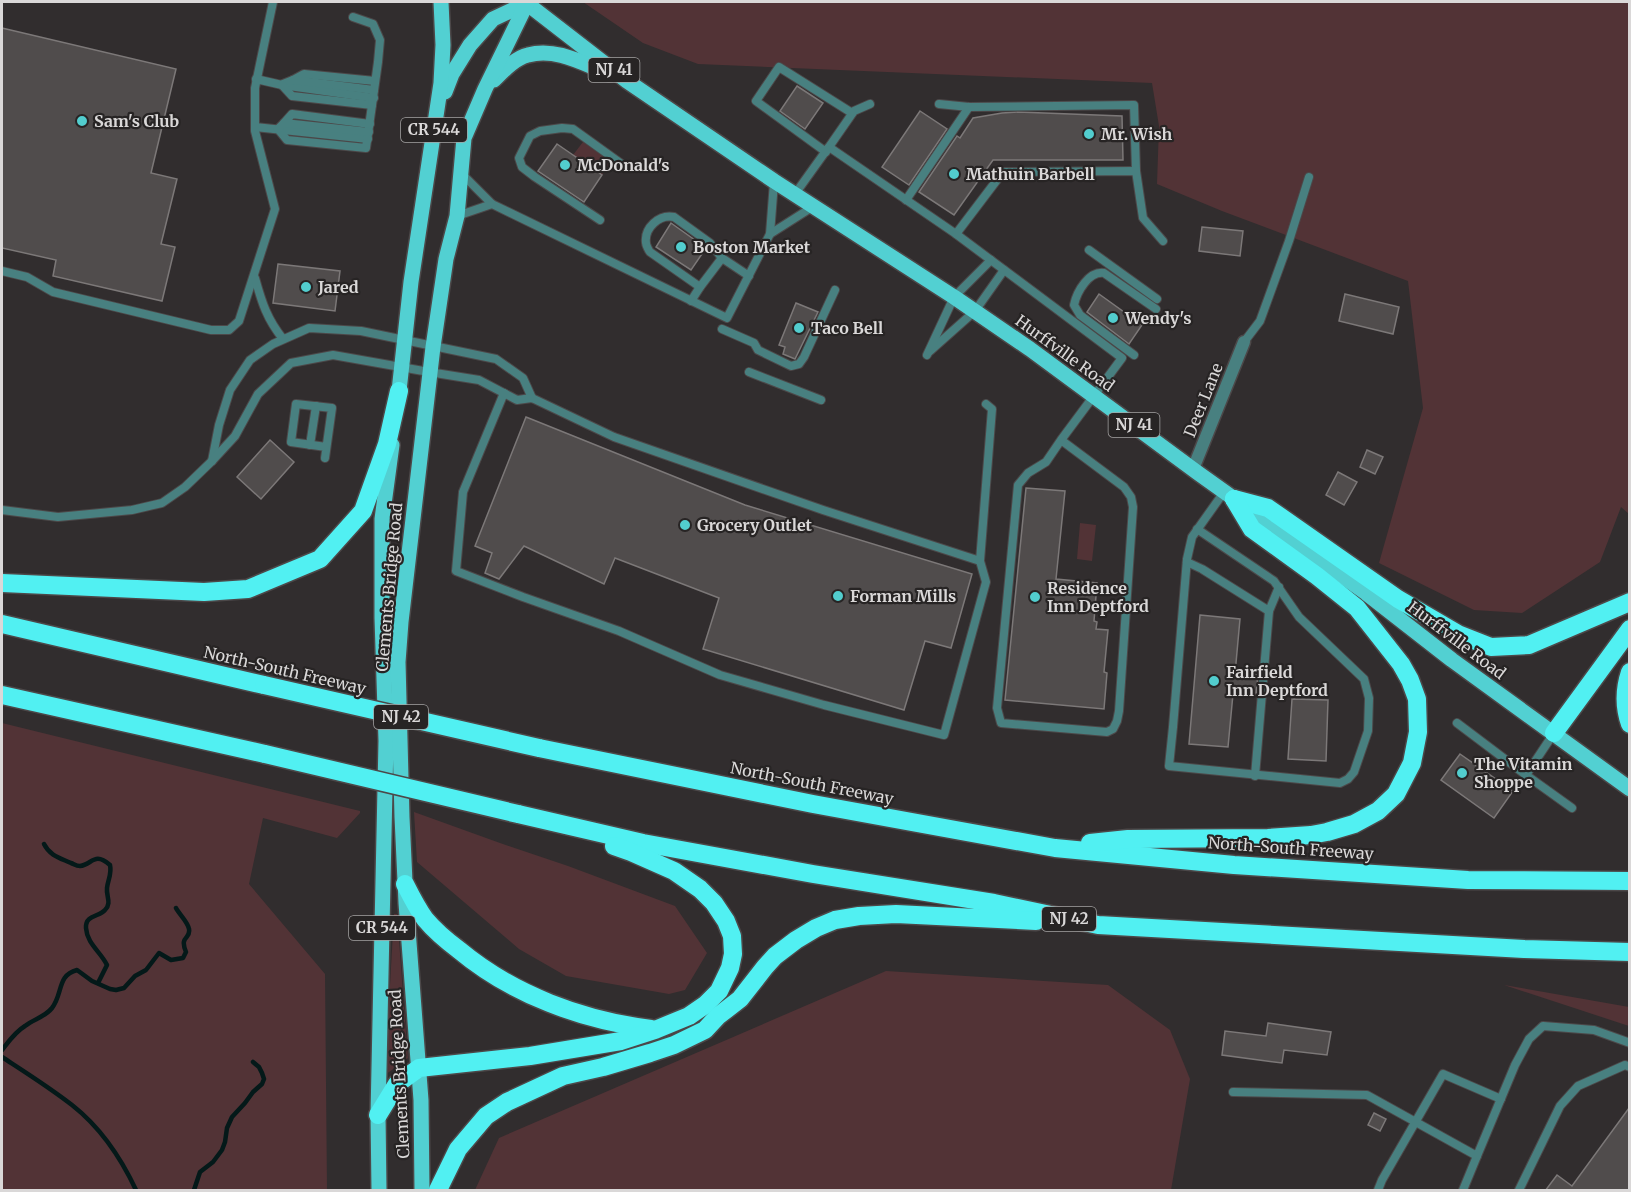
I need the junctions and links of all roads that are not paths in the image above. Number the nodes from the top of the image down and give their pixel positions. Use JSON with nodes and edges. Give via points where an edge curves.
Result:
{"nodes":[{"id":1,"x":273,"y":2,"type":"edge"},
{"id":2,"x":441,"y":2,"type":"edge"},
{"id":3,"x":526,"y":2,"type":"edge"},
{"id":4,"x":353,"y":17,"type":"dead end"},
{"id":5,"x":256,"y":79,"type":"junction"},
{"id":6,"x":293,"y":80,"type":"junction"},
{"id":7,"x":375,"y":81,"type":"junction"},
{"id":8,"x":627,"y":81,"type":"junction"},
{"id":9,"x":282,"y":84,"type":"junction"},
{"id":10,"x":485,"y":89,"type":"junction"},
{"id":11,"x":374,"y":98,"type":"junction"},
{"id":12,"x":870,"y":104,"type":"dead end"},
{"id":13,"x":939,"y":104,"type":"dead end"},
{"id":14,"x":969,"y":107,"type":"junction"},
{"id":15,"x":852,"y":113,"type":"junction"},
{"id":16,"x":435,"y":117,"type":"junction"},
{"id":17,"x":255,"y":127,"type":"junction"},
{"id":18,"x":278,"y":129,"type":"junction"},
{"id":19,"x":369,"y":132,"type":"junction"},
{"id":20,"x":828,"y":149,"type":"junction"},
{"id":21,"x":623,"y":165,"type":"dead end"},
{"id":22,"x":1136,"y":171,"type":"junction"},
{"id":23,"x":461,"y":173,"type":"junction"},
{"id":24,"x":1309,"y":177,"type":"dead end"},
{"id":25,"x":774,"y":181,"type":"junction"},
{"id":26,"x":795,"y":194,"type":"junction"},
{"id":27,"x":906,"y":200,"type":"junction"},
{"id":28,"x":492,"y":204,"type":"junction"},
{"id":29,"x":814,"y":206,"type":"junction"},
{"id":30,"x":457,"y":216,"type":"junction"},
{"id":31,"x":600,"y":220,"type":"dead end"},
{"id":32,"x":770,"y":234,"type":"junction"},
{"id":33,"x":956,"y":234,"type":"junction"},
{"id":34,"x":1163,"y":241,"type":"dead end"},
{"id":35,"x":1089,"y":250,"type":"dead end"},
{"id":36,"x":722,"y":258,"type":"junction"},
{"id":37,"x":991,"y":260,"type":"junction"},
{"id":38,"x":2,"y":270,"type":"edge"},
{"id":39,"x":1004,"y":270,"type":"junction"},
{"id":40,"x":748,"y":276,"type":"junction"},
{"id":41,"x":254,"y":277,"type":"junction"},
{"id":42,"x":700,"y":287,"type":"junction"},
{"id":43,"x":835,"y":290,"type":"dead end"},
{"id":44,"x":954,"y":297,"type":"junction"},
{"id":45,"x":1157,"y":299,"type":"dead end"},
{"id":46,"x":691,"y":301,"type":"junction"},
{"id":47,"x":1156,"y":309,"type":"dead end"},
{"id":48,"x":975,"y":311,"type":"junction"},
{"id":49,"x":722,"y":329,"type":"dead end"},
{"id":50,"x":283,"y":339,"type":"junction"},
{"id":51,"x":405,"y":341,"type":"junction"},
{"id":52,"x":1244,"y":342,"type":"joint"},
{"id":53,"x":433,"y":346,"type":"junction"},
{"id":54,"x":1134,"y":355,"type":"dead end"},
{"id":55,"x":402,"y":366,"type":"junction"},
{"id":56,"x":429,"y":372,"type":"junction"},
{"id":57,"x":749,"y":372,"type":"dead end"},
{"id":58,"x":399,"y":391,"type":"junction"},
{"id":59,"x":504,"y":393,"type":"junction"},
{"id":60,"x":1095,"y":396,"type":"junction"},
{"id":61,"x":532,"y":399,"type":"junction"},
{"id":62,"x":822,"y":400,"type":"dead end"},
{"id":63,"x":986,"y":404,"type":"dead end"},
{"id":64,"x":316,"y":406,"type":"junction"},
{"id":65,"x":1061,"y":440,"type":"junction"},
{"id":66,"x":310,"y":445,"type":"junction"},
{"id":67,"x":326,"y":447,"type":"junction"},
{"id":68,"x":325,"y":458,"type":"dead end"},
{"id":69,"x":212,"y":461,"type":"junction"},
{"id":70,"x":1193,"y":469,"type":"junction"},
{"id":71,"x":1229,"y":495,"type":"junction"},
{"id":72,"x":2,"y":510,"type":"edge"},
{"id":73,"x":1197,"y":529,"type":"junction"},
{"id":74,"x":980,"y":561,"type":"junction"},
{"id":75,"x":1186,"y":562,"type":"junction"},
{"id":76,"x":2,"y":583,"type":"edge"},
{"id":77,"x":1279,"y":587,"type":"junction"},
{"id":78,"x":1629,"y":602,"type":"edge"},
{"id":79,"x":1269,"y":611,"type":"junction"},
{"id":80,"x":2,"y":624,"type":"edge"},
{"id":81,"x":1629,"y":629,"type":"edge"},
{"id":82,"x":1629,"y":672,"type":"edge"},
{"id":83,"x":2,"y":695,"type":"edge"},
{"id":84,"x":1457,"y":723,"type":"dead end"},
{"id":85,"x":1629,"y":724,"type":"edge"},
{"id":86,"x":1554,"y":733,"type":"junction"},
{"id":87,"x":1526,"y":775,"type":"junction"},
{"id":88,"x":1255,"y":776,"type":"junction"},
{"id":89,"x":1629,"y":789,"type":"edge"},
{"id":90,"x":1572,"y":808,"type":"dead end"},
{"id":91,"x":518,"y":814,"type":"junction"},
{"id":92,"x":1055,"y":848,"type":"junction"},
{"id":93,"x":1629,"y":881,"type":"edge"},
{"id":94,"x":405,"y":884,"type":"junction"},
{"id":95,"x":1098,"y":925,"type":"junction"},
{"id":96,"x":1629,"y":952,"type":"edge"},
{"id":97,"x":656,"y":1030,"type":"junction"},
{"id":98,"x":1629,"y":1043,"type":"edge"},
{"id":99,"x":1629,"y":1067,"type":"edge"},
{"id":100,"x":419,"y":1068,"type":"junction"},
{"id":101,"x":1233,"y":1092,"type":"dead end"},
{"id":102,"x":1501,"y":1099,"type":"junction"},
{"id":103,"x":378,"y":1115,"type":"junction"},
{"id":104,"x":1416,"y":1122,"type":"junction"},
{"id":105,"x":1477,"y":1156,"type":"junction"},
{"id":106,"x":379,"y":1191,"type":"edge"},
{"id":107,"x":422,"y":1191,"type":"edge"},
{"id":108,"x":438,"y":1191,"type":"edge"},
{"id":109,"x":1378,"y":1191,"type":"edge"},
{"id":110,"x":1463,"y":1191,"type":"edge"},
{"id":111,"x":1519,"y":1191,"type":"edge"}],
"edges":[{"from":1,"to":5,"type":"lane"},
{"from":2,"to":16,"type":"main road","name":"Clements Bridge Road","number":"CR 544","via":[[443,45]]},
{"from":3,"to":8,"type":"main road","name":"Hurffville Road","number":"NJ 41"},
{"from":3,"to":10,"type":"main road","name":"Clements Bridge Road","number":"CR 544"},
{"from":3,"to":16,"type":"main road","name":"Clements Bridge Road","via":[[493,19],[470,45],[452,74]]},
{"from":4,"to":7,"type":"lane","via":[[373,24],[380,40]]},
{"from":5,"to":9,"type":"lane"},
{"from":5,"to":17,"type":"lane"},
{"from":6,"to":7,"type":"lane","via":[[304,74]]},
{"from":6,"to":9,"type":"lane"},
{"from":6,"to":11,"type":"lane"},
{"from":7,"to":11,"type":"lane"},
{"from":8,"to":10,"type":"main road","via":[[556,53],[537,54],[510,65]]},
{"from":8,"to":25,"type":"main road","name":"Hurffville Road","number":"NJ 41"},
{"from":9,"to":11,"type":"lane"},
{"from":10,"to":23,"type":"main road","name":"Clements Bridge Road","number":"CR 544","via":[[464,138]]},
{"from":11,"to":19,"type":"lane"},
{"from":12,"to":15,"type":"lane"},
{"from":13,"to":14,"type":"lane"},
{"from":14,"to":22,"type":"lane","via":[[1134,105]]},
{"from":14,"to":27,"type":"lane"},
{"from":15,"to":20,"type":"lane"},
{"from":15,"to":20,"type":"lane","via":[[779,68],[756,101]]},
{"from":16,"to":51,"type":"main road","name":"Clements Bridge Road","number":"CR 544"},
{"from":17,"to":18,"type":"lane"},
{"from":17,"to":41,"type":"lane","via":[[275,209]]},
{"from":18,"to":19,"type":"lane","via":[[284,123]]},
{"from":18,"to":19,"type":"lane","via":[[287,140],[366,148]]},
{"from":20,"to":26,"type":"lane"},
{"from":20,"to":27,"type":"lane"},
{"from":21,"to":31,"type":"lane","via":[[573,129],[562,128],[530,136],[519,158],[522,167]]},
{"from":22,"to":33,"type":"lane","via":[[1003,171]]},
{"from":22,"to":34,"type":"lane","via":[[1143,218]]},
{"from":23,"to":28,"type":"lane"},
{"from":23,"to":30,"type":"main road","name":"Clements Bridge Road","number":"CR 544"},
{"from":24,"to":52,"type":"lane","via":[[1260,321]]},
{"from":25,"to":26,"type":"main road","name":"Hurffville Road","number":"NJ 41"},
{"from":25,"to":32,"type":"lane"},
{"from":26,"to":29,"type":"main road","name":"Hurffville Road","number":"NJ 41"},
{"from":27,"to":33,"type":"lane"},
{"from":28,"to":30,"type":"lane"},
{"from":28,"to":46,"type":"lane"},
{"from":29,"to":32,"type":"lane"},
{"from":29,"to":44,"type":"main road","name":"Hurffville Road","number":"NJ 41"},
{"from":30,"to":53,"type":"main road","name":"Clements Bridge Road","number":"CR 544"},
{"from":32,"to":40,"type":"lane"},
{"from":33,"to":37,"type":"lane"},
{"from":35,"to":45,"type":"lane"},
{"from":36,"to":40,"type":"lane"},
{"from":36,"to":42,"type":"lane"},
{"from":36,"to":42,"type":"lane","via":[[710,243],[674,217],[661,217],[654,222],[646,244],[650,252]]},
{"from":37,"to":39,"type":"lane"},
{"from":37,"to":44,"type":"lane"},
{"from":38,"to":41,"type":"lane","via":[[27,277],[53,292],[211,330],[229,330],[239,321]]},
{"from":39,"to":48,"type":"lane"},
{"from":39,"to":60,"type":"lane","via":[[1122,358]]},
{"from":40,"to":46,"type":"lane","via":[[727,318]]},
{"from":41,"to":50,"type":"lane","via":[[264,309]]},
{"from":42,"to":46,"type":"lane"},
{"from":43,"to":49,"type":"lane","via":[[799,364],[791,366]]},
{"from":44,"to":48,"type":"main road","name":"Hurffville Road","number":"NJ 41"},
{"from":44,"to":48,"type":"lane","via":[[927,354]]},
{"from":47,"to":54,"type":"lane","via":[[1100,272],[1092,275],[1075,298],[1080,315]]},
{"from":48,"to":60,"type":"main road","name":"Hurffville Road","number":"NJ 41"},
{"from":50,"to":51,"type":"lane","via":[[309,328],[361,332]]},
{"from":50,"to":69,"type":"lane","via":[[250,360],[230,390]]},
{"from":51,"to":53,"type":"lane"},
{"from":51,"to":55,"type":"main road","name":"Clements Bridge Road","number":"CR 544"},
{"from":52,"to":70,"type":"street","name":"Deer Lane"},
{"from":53,"to":56,"type":"main road","name":"Clements Bridge Road","number":"CR 544"},
{"from":53,"to":61,"type":"lane","via":[[496,359],[523,378]]},
{"from":55,"to":56,"type":"lane"},
{"from":55,"to":58,"type":"main road","name":"Clements Bridge Road","number":"CR 544"},
{"from":55,"to":69,"type":"lane","via":[[333,355],[291,363],[258,394],[235,435]]},
{"from":56,"to":59,"type":"lane","via":[[479,380]]},
{"from":56,"to":94,"type":"main road","name":"Clements Bridge Road","number":"CR 544","via":[[398,662]]},
{"from":57,"to":62,"type":"lane"},
{"from":58,"to":76,"type":"highway","via":[[387,444],[363,511],[320,559],[248,589]]},
{"from":58,"to":103,"type":"main road","name":"Clements Bridge Road","number":"CR 544","via":[[382,519],[386,741]]},
{"from":59,"to":61,"type":"lane","via":[[518,400]]},
{"from":59,"to":74,"type":"lane","via":[[463,492],[456,571],[619,631],[720,675],[944,735],[986,582]]},
{"from":60,"to":65,"type":"lane"},
{"from":60,"to":70,"type":"main road","name":"Hurffville Road","number":"NJ 41"},
{"from":61,"to":74,"type":"lane","via":[[614,437]]},
{"from":63,"to":74,"type":"lane","via":[[992,409]]},
{"from":64,"to":66,"type":"lane"},
{"from":64,"to":66,"type":"lane","via":[[296,404],[291,442]]},
{"from":64,"to":67,"type":"lane","via":[[332,408]]},
{"from":65,"to":65,"type":"lane","via":[[1124,487],[1133,507],[1119,711],[1113,729],[1107,732],[1001,723],[997,708],[1018,485],[1028,473],[1047,462]]},
{"from":66,"to":67,"type":"lane"},
{"from":67,"to":68,"type":"lane"},
{"from":69,"to":72,"type":"lane","via":[[162,503],[58,518]]},
{"from":70,"to":71,"type":"main road","name":"Hurffville Road","number":"NJ 41"},
{"from":71,"to":73,"type":"lane"},
{"from":71,"to":78,"type":"highway","via":[[1268,508],[1398,599],[1458,634],[1491,647],[1529,645]]},
{"from":71,"to":86,"type":"main road","name":"Hurffville Road","number":"NJ 41"},
{"from":71,"to":92,"type":"highway","via":[[1252,529],[1357,608],[1401,664],[1417,699],[1419,721],[1408,774],[1396,794],[1378,811],[1327,832],[1268,838],[1128,839]]},
{"from":73,"to":75,"type":"lane"},
{"from":73,"to":77,"type":"lane"},
{"from":75,"to":79,"type":"lane"},
{"from":75,"to":88,"type":"lane","via":[[1169,766]]},
{"from":77,"to":79,"type":"lane"},
{"from":77,"to":88,"type":"lane","via":[[1299,617],[1364,679],[1370,698],[1368,731],[1354,772],[1340,783]]},
{"from":79,"to":88,"type":"lane"},
{"from":80,"to":92,"type":"highway","name":"North-South Freeway","number":"NJ 42","bridge":true,"via":[[539,748]]},
{"from":81,"to":86,"type":"highway"},
{"from":82,"to":85,"type":"highway","via":[[1625,687]]},
{"from":83,"to":91,"type":"highway","number":"NJ 42","bridge":true},
{"from":84,"to":87,"type":"lane"},
{"from":86,"to":87,"type":"lane"},
{"from":86,"to":89,"type":"main road","name":"Hurffville Road","number":"NJ 41"},
{"from":87,"to":90,"type":"lane"},
{"from":91,"to":95,"type":"highway","number":"NJ 42","via":[[643,843],[994,903]]},
{"from":91,"to":97,"type":"highway","via":[[631,852],[674,871],[700,889],[726,921],[733,954],[719,991],[690,1016]]},
{"from":92,"to":93,"type":"highway","name":"North-South Freeway","number":"NJ 42","via":[[1234,865],[1468,880]]},
{"from":94,"to":97,"type":"highway","via":[[434,929],[492,975],[535,998],[616,1024]]},
{"from":94,"to":100,"type":"main road","name":"Clements Bridge Road","number":"CR 544"},
{"from":95,"to":96,"type":"highway","number":"NJ 42"},
{"from":95,"to":108,"type":"highway","via":[[896,914],[835,920],[784,948],[740,999],[705,1030],[651,1053],[563,1076],[486,1116],[458,1149]]},
{"from":97,"to":100,"type":"highway","via":[[621,1041],[530,1056]]},
{"from":98,"to":102,"type":"lane","via":[[1594,1030],[1543,1026],[1529,1039]]},
{"from":99,"to":111,"type":"lane","via":[[1625,1065],[1578,1086],[1560,1106]]},
{"from":100,"to":103,"type":"highway","via":[[397,1084]]},
{"from":100,"to":107,"type":"main road","name":"Clements Bridge Road","number":"CR 544"},
{"from":101,"to":104,"type":"lane","via":[[1367,1095]]},
{"from":102,"to":104,"type":"lane","via":[[1443,1074]]},
{"from":102,"to":105,"type":"lane"},
{"from":103,"to":106,"type":"main road","name":"Clements Bridge Road","number":"CR 544"},
{"from":104,"to":105,"type":"lane"},
{"from":104,"to":109,"type":"lane"},
{"from":105,"to":110,"type":"lane"}]}
